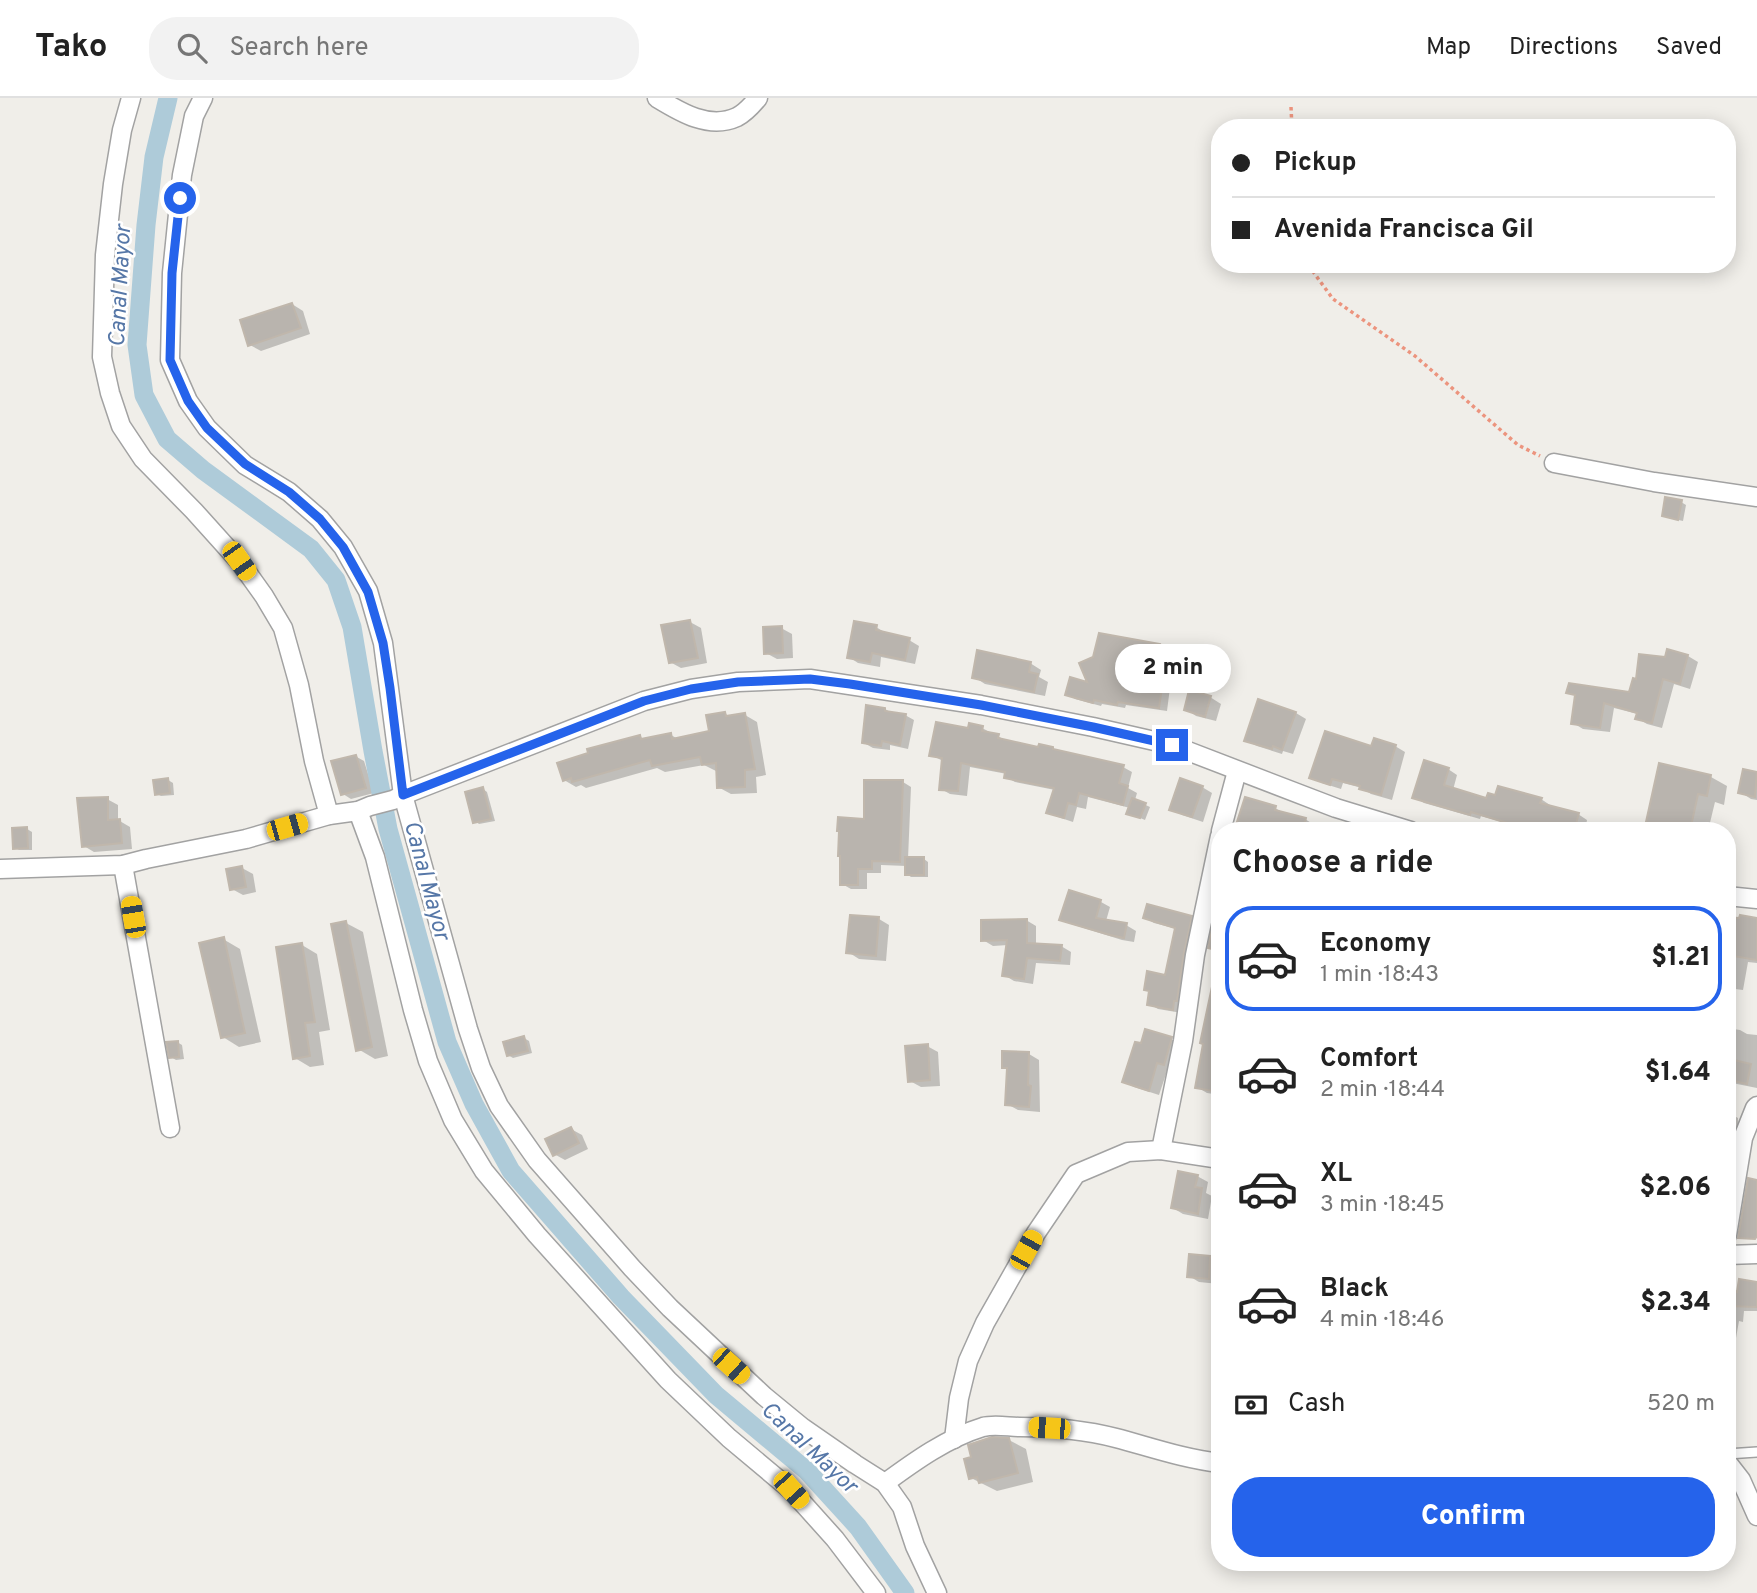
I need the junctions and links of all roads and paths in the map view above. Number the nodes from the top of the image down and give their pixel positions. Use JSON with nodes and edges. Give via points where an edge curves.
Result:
{"nodes":[{"id":1,"x":131,"y":98,"type":"edge"},
{"id":2,"x":204,"y":98,"type":"edge"},
{"id":3,"x":657,"y":98,"type":"edge"},
{"id":4,"x":758,"y":98,"type":"edge"},
{"id":5,"x":1292,"y":107,"type":"dead end"},
{"id":6,"x":1292,"y":119,"type":"edge"},
{"id":7,"x":1314,"y":273,"type":"edge"},
{"id":8,"x":1554,"y":463,"type":"joint"},
{"id":9,"x":1757,"y":497,"type":"edge"},
{"id":10,"x":1237,"y":771,"type":"junction"},
{"id":11,"x":398,"y":798,"type":"junction"},
{"id":12,"x":364,"y":808,"type":"junction"},
{"id":13,"x":329,"y":815,"type":"junction"},
{"id":14,"x":1223,"y":822,"type":"edge"},
{"id":15,"x":1382,"y":822,"type":"edge"},
{"id":16,"x":123,"y":865,"type":"junction"},
{"id":17,"x":0,"y":869,"type":"edge"},
{"id":18,"x":1211,"y":877,"type":"edge"},
{"id":19,"x":1736,"y":897,"type":"edge"},
{"id":20,"x":1757,"y":899,"type":"edge"},
{"id":21,"x":1757,"y":1106,"type":"edge"},
{"id":22,"x":170,"y":1128,"type":"dead end"},
{"id":23,"x":1161,"y":1150,"type":"junction"},
{"id":24,"x":1211,"y":1158,"type":"edge"},
{"id":25,"x":1736,"y":1180,"type":"edge"},
{"id":26,"x":1757,"y":1254,"type":"edge"},
{"id":27,"x":1736,"y":1255,"type":"edge"},
{"id":28,"x":954,"y":1439,"type":"junction"},
{"id":29,"x":1757,"y":1452,"type":"edge"},
{"id":30,"x":1736,"y":1453,"type":"edge"},
{"id":31,"x":1211,"y":1462,"type":"edge"},
{"id":32,"x":1736,"y":1474,"type":"edge"},
{"id":33,"x":885,"y":1483,"type":"junction"},
{"id":34,"x":1757,"y":1516,"type":"edge"},
{"id":35,"x":876,"y":1593,"type":"edge"},
{"id":36,"x":937,"y":1593,"type":"edge"}],
"edges":[{"from":1,"to":13,"type":"street","via":[[113,184],[105,255],[102,357],[110,393],[121,426],[143,459],[239,561],[283,628]]},
{"from":2,"to":11,"type":"street","via":[[194,116],[182,175],[172,273],[170,360],[188,401],[207,428],[245,464],[320,519],[343,547],[368,592],[390,688]]},
{"from":3,"to":4,"type":"street","via":[[685,115],[722,120],[738,117]]},
{"from":5,"to":6,"type":"path"},
{"from":7,"to":8,"type":"path","via":[[1333,299],[1415,356],[1518,445]]},
{"from":8,"to":9,"type":"street"},
{"from":10,"to":11,"type":"street","via":[[1172,745],[1093,727],[810,679],[738,682],[644,701]]},
{"from":10,"to":14,"type":"street"},
{"from":10,"to":15,"type":"street"},
{"from":11,"to":12,"type":"street"},
{"from":11,"to":33,"type":"street","via":[[481,1068],[499,1106],[537,1160],[714,1352],[783,1412]]},
{"from":12,"to":13,"type":"street"},
{"from":12,"to":35,"type":"street","via":[[428,1061],[453,1120],[484,1171],[668,1380],[791,1490]]},
{"from":13,"to":16,"type":"street","via":[[246,839]]},
{"from":16,"to":17,"type":"street"},
{"from":16,"to":22,"type":"street"},
{"from":18,"to":23,"type":"street"},
{"from":19,"to":20,"type":"street"},
{"from":21,"to":25,"type":"street","via":[[1743,1138]]},
{"from":23,"to":24,"type":"street"},
{"from":23,"to":28,"type":"street","via":[[1128,1152],[1076,1174],[1035,1233],[985,1323],[968,1361]]},
{"from":26,"to":27,"type":"street"},
{"from":28,"to":31,"type":"street","via":[[986,1426],[1071,1430]]},
{"from":28,"to":33,"type":"street"},
{"from":29,"to":30,"type":"lane"},
{"from":32,"to":34,"type":"street"},
{"from":33,"to":36,"type":"street","via":[[902,1507]]}]}
